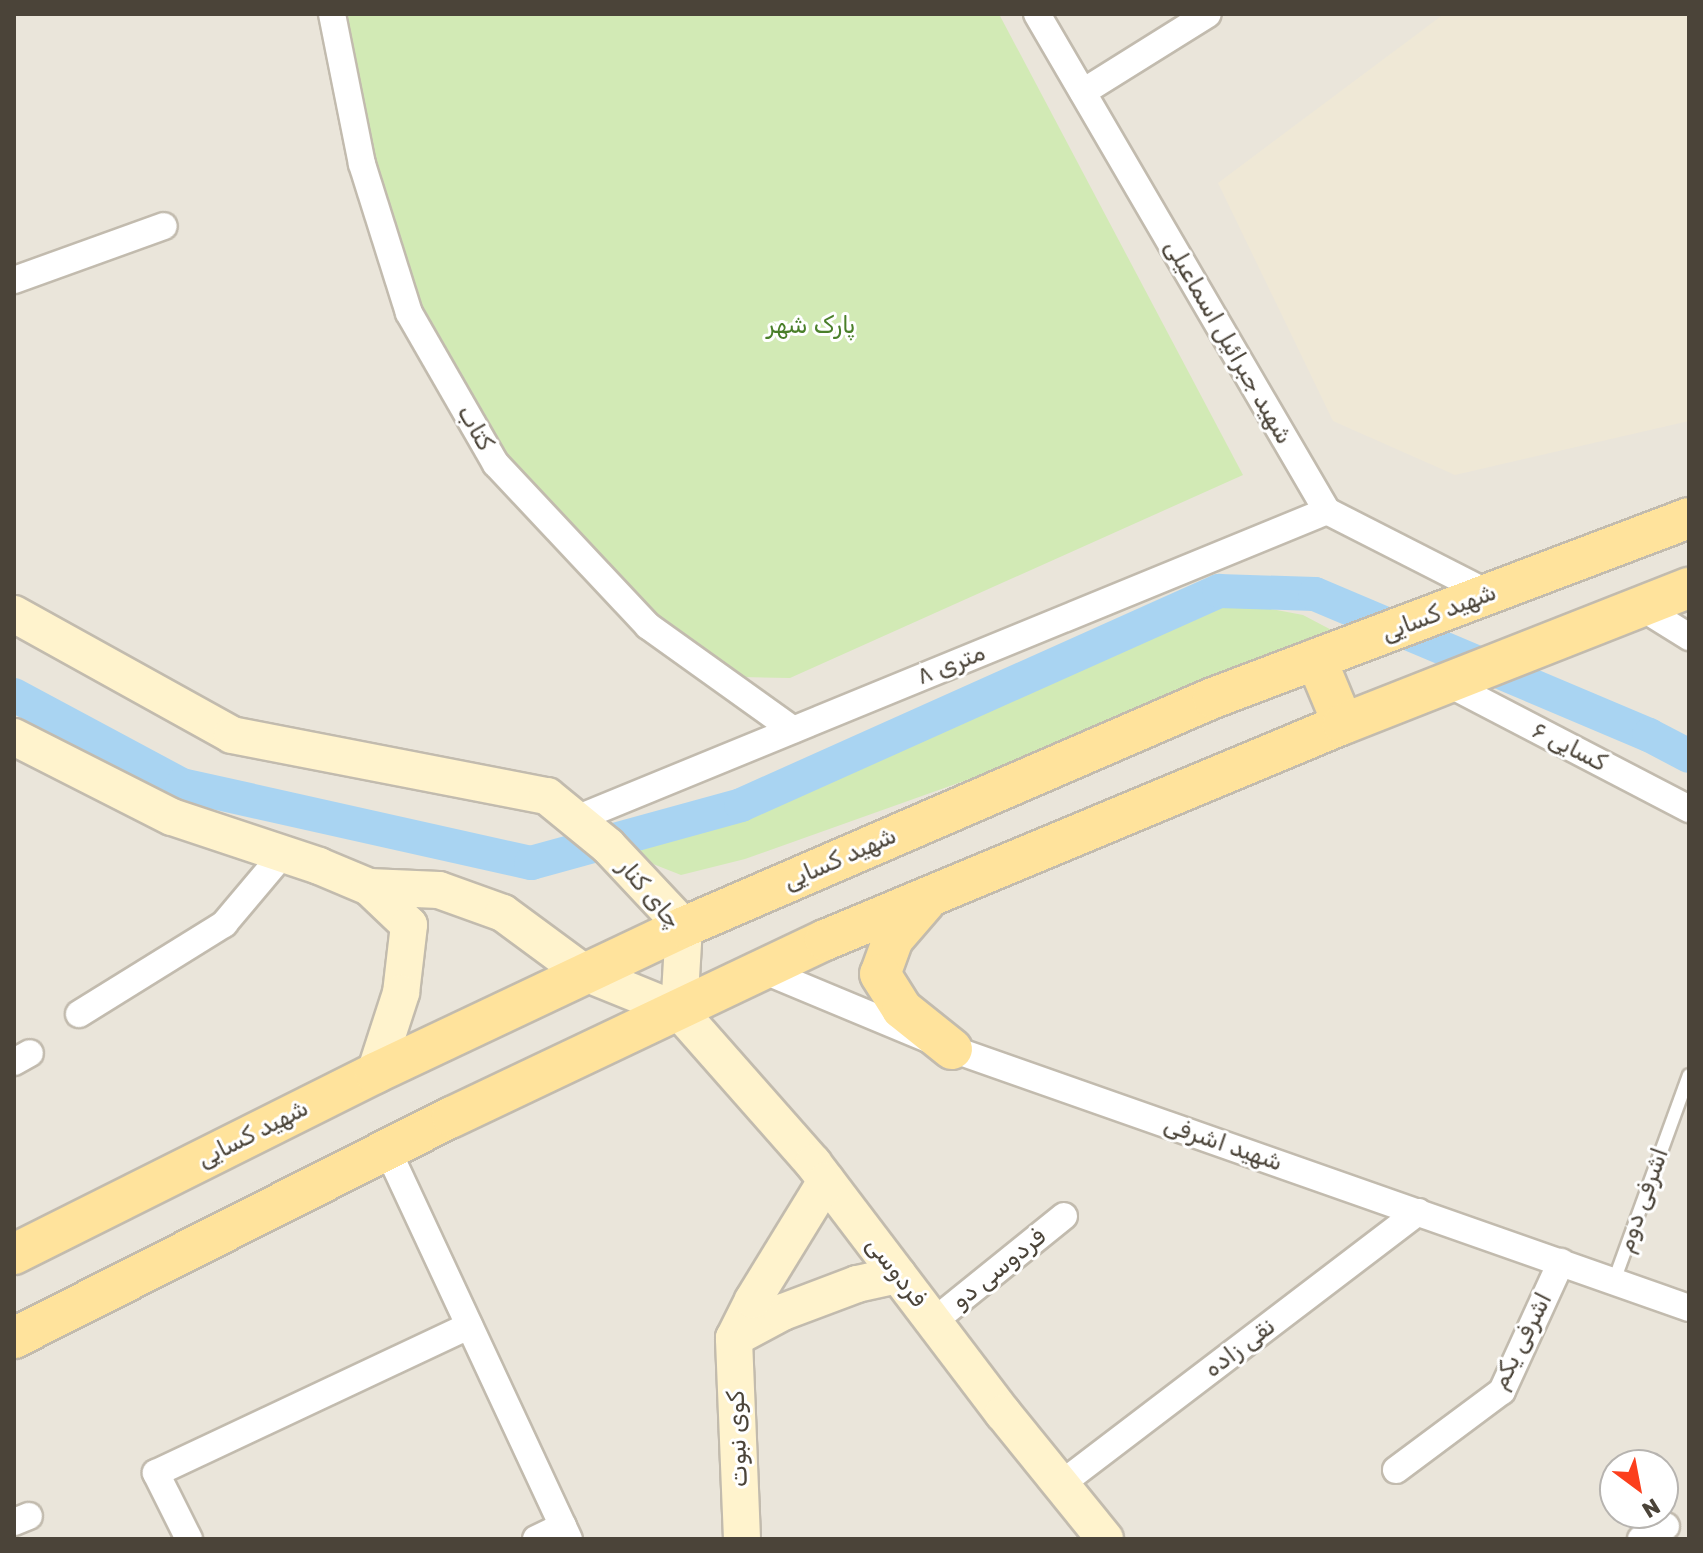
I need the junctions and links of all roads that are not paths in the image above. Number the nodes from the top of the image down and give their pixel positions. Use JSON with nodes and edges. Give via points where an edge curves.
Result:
{"nodes":[{"id":1,"x":332,"y":14,"type":"edge"},
{"id":2,"x":1037,"y":14,"type":"edge"},
{"id":3,"x":1208,"y":14,"type":"edge"},
{"id":4,"x":1083,"y":92,"type":"junction"},
{"id":5,"x":164,"y":226,"type":"dead end"},
{"id":6,"x":14,"y":280,"type":"edge"},
{"id":7,"x":1327,"y":511,"type":"junction"},
{"id":8,"x":1689,"y":518,"type":"edge"},
{"id":9,"x":1620,"y":546,"type":"junction"},
{"id":10,"x":1689,"y":588,"type":"edge"},
{"id":11,"x":1490,"y":594,"type":"junction"},
{"id":12,"x":1641,"y":607,"type":"junction"},
{"id":13,"x":14,"y":614,"type":"edge"},
{"id":14,"x":1689,"y":637,"type":"edge"},
{"id":15,"x":1316,"y":659,"type":"junction"},
{"id":16,"x":1449,"y":684,"type":"junction"},
{"id":17,"x":1343,"y":724,"type":"junction"},
{"id":18,"x":793,"y":730,"type":"junction"},
{"id":19,"x":14,"y":737,"type":"edge"},
{"id":20,"x":1689,"y":809,"type":"edge"},
{"id":21,"x":576,"y":819,"type":"junction"},
{"id":22,"x":283,"y":854,"type":"junction"},
{"id":23,"x":369,"y":887,"type":"junction"},
{"id":24,"x":931,"y":895,"type":"junction"},
{"id":25,"x":684,"y":927,"type":"junction"},
{"id":26,"x":760,"y":969,"type":"junction"},
{"id":27,"x":583,"y":972,"type":"junction"},
{"id":28,"x":679,"y":1011,"type":"junction"},
{"id":29,"x":79,"y":1014,"type":"dead end"},
{"id":30,"x":952,"y":1049,"type":"junction"},
{"id":31,"x":375,"y":1073,"type":"junction"},
{"id":32,"x":1689,"y":1075,"type":"edge"},
{"id":33,"x":388,"y":1151,"type":"junction"},
{"id":34,"x":826,"y":1181,"type":"junction"},
{"id":35,"x":1418,"y":1212,"type":"junction"},
{"id":36,"x":1064,"y":1216,"type":"dead end"},
{"id":37,"x":14,"y":1254,"type":"edge"},
{"id":38,"x":1561,"y":1262,"type":"junction"},
{"id":39,"x":898,"y":1275,"type":"junction"},
{"id":40,"x":1614,"y":1281,"type":"junction"},
{"id":41,"x":1689,"y":1308,"type":"edge"},
{"id":42,"x":934,"y":1321,"type":"junction"},
{"id":43,"x":469,"y":1326,"type":"junction"},
{"id":44,"x":14,"y":1338,"type":"edge"},
{"id":45,"x":734,"y":1338,"type":"junction"},
{"id":46,"x":1396,"y":1470,"type":"dead end"},
{"id":47,"x":1061,"y":1484,"type":"junction"},
{"id":48,"x":1660,"y":1529,"type":"edge"},
{"id":49,"x":566,"y":1533,"type":"edge"},
{"id":50,"x":189,"y":1539,"type":"edge"},
{"id":51,"x":536,"y":1539,"type":"edge"},
{"id":52,"x":742,"y":1539,"type":"edge"},
{"id":53,"x":1105,"y":1539,"type":"edge"},
{"id":54,"x":1641,"y":1539,"type":"edge"}],
"edges":[{"from":1,"to":18,"type":"street","name":"کتاب","via":[[362,164],[409,313],[496,464],[648,626]]},
{"from":2,"to":4,"type":"street","name":"شهید جبرائیل اسماعیلی"},
{"from":3,"to":4,"type":"street"},
{"from":4,"to":7,"type":"street","name":"شهید جبرائیل اسماعیلی"},
{"from":5,"to":6,"type":"street"},
{"from":7,"to":11,"type":"street"},
{"from":7,"to":18,"type":"street","name":"۸ متری"},
{"from":8,"to":9,"type":"main road","name":"شهید کسایی"},
{"from":9,"to":11,"type":"main road","name":"شهید کسایی"},
{"from":9,"to":12,"type":"main road"},
{"from":10,"to":12,"type":"main road"},
{"from":11,"to":15,"type":"main road","name":"شهید کسایی"},
{"from":12,"to":14,"type":"street"},
{"from":12,"to":16,"type":"main road"},
{"from":13,"to":21,"type":"street","name":"چای کنار","via":[[232,735],[547,796]]},
{"from":15,"to":17,"type":"main road"},
{"from":15,"to":25,"type":"main road","name":"شهید کسایی","via":[[1213,698]]},
{"from":16,"to":17,"type":"main road"},
{"from":16,"to":20,"type":"street","name":"کسایی ۶"},
{"from":17,"to":24,"type":"main road"},
{"from":18,"to":21,"type":"street","name":"۸ متری"},
{"from":19,"to":22,"type":"street","via":[[172,817]]},
{"from":21,"to":25,"type":"street","name":"چای کنار"},
{"from":22,"to":23,"type":"street"},
{"from":22,"to":29,"type":"street","via":[[224,924]]},
{"from":23,"to":27,"type":"street","via":[[439,890],[503,913]]},
{"from":23,"to":31,"type":"street","via":[[409,925],[401,993]]},
{"from":24,"to":26,"type":"main road"},
{"from":24,"to":30,"type":"main road","via":[[893,939],[880,974],[902,1009]]},
{"from":25,"to":27,"type":"main road","name":"شهید کسایی"},
{"from":25,"to":28,"type":"street","name":"چای کنار"},
{"from":26,"to":28,"type":"main road"},
{"from":26,"to":30,"type":"street","name":"شهید اشرفی"},
{"from":27,"to":28,"type":"street"},
{"from":27,"to":31,"type":"main road","name":"شهید کسایی"},
{"from":28,"to":33,"type":"main road"},
{"from":28,"to":34,"type":"street","name":"فردوسی"},
{"from":30,"to":35,"type":"street","name":"شهید اشرفی"},
{"from":31,"to":37,"type":"main road","name":"شهید کسایی"},
{"from":32,"to":40,"type":"lane","name":"اشرفی دوم"},
{"from":33,"to":43,"type":"street"},
{"from":33,"to":44,"type":"main road"},
{"from":34,"to":39,"type":"street","name":"فردوسی"},
{"from":34,"to":45,"type":"street"},
{"from":35,"to":38,"type":"street","name":"شهید اشرفی"},
{"from":35,"to":47,"type":"street","name":"نقی زاده"},
{"from":36,"to":42,"type":"street","name":"فردوسی دو"},
{"from":38,"to":40,"type":"street","name":"شهید اشرفی"},
{"from":38,"to":46,"type":"street","name":"اشرفی یکم","via":[[1502,1391]]},
{"from":39,"to":42,"type":"street","name":"فردوسی"},
{"from":39,"to":45,"type":"street","via":[[783,1312]]},
{"from":40,"to":41,"type":"street","name":"شهید اشرفی"},
{"from":42,"to":47,"type":"street","name":"فردوسی"},
{"from":43,"to":49,"type":"street"},
{"from":43,"to":50,"type":"street","via":[[156,1473]]},
{"from":45,"to":52,"type":"street","name":"کوی نبوت"},
{"from":47,"to":53,"type":"street","name":"فردوسی"},
{"from":48,"to":54,"type":"street"},
{"from":49,"to":51,"type":"street"}]}
